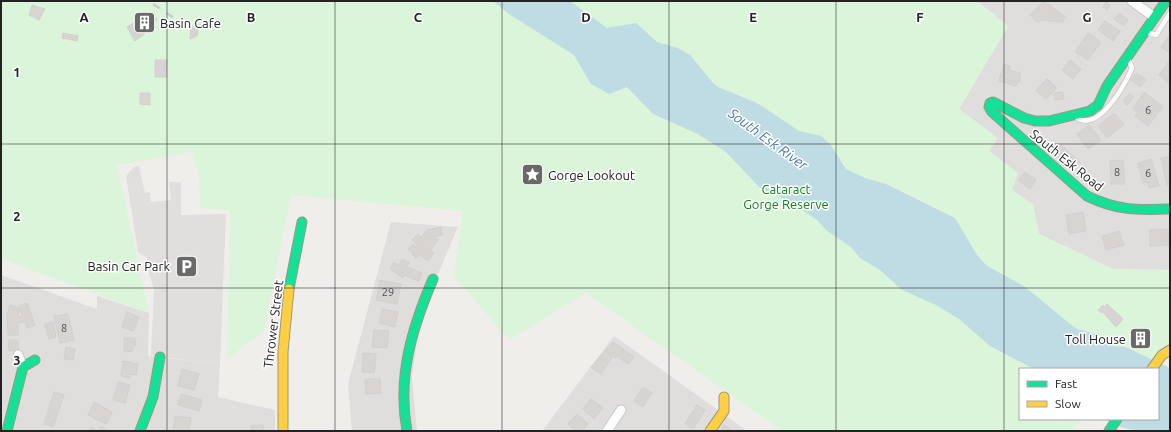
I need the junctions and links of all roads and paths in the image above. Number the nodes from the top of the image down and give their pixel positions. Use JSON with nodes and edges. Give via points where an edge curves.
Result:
{"nodes":[{"id":1,"x":1132,"y":1,"type":"edge"},
{"id":2,"x":1166,"y":1,"type":"edge"},
{"id":3,"x":1170,"y":14,"type":"edge"},
{"id":4,"x":1154,"y":17,"type":"junction"},
{"id":5,"x":1144,"y":31,"type":"junction"},
{"id":6,"x":1170,"y":209,"type":"edge"},
{"id":7,"x":302,"y":222,"type":"dead end"},
{"id":8,"x":433,"y":279,"type":"dead end"},
{"id":9,"x":1166,"y":352,"type":"edge"},
{"id":10,"x":18,"y":355,"type":"dead end"},
{"id":11,"x":160,"y":357,"type":"dead end"},
{"id":12,"x":35,"y":360,"type":"dead end"},
{"id":13,"x":22,"y":367,"type":"junction"},
{"id":14,"x":1153,"y":368,"type":"edge"},
{"id":15,"x":724,"y":397,"type":"dead end"},
{"id":16,"x":621,"y":410,"type":"dead end"},
{"id":17,"x":1116,"y":420,"type":"edge"},
{"id":18,"x":1110,"y":429,"type":"edge"},
{"id":19,"x":7,"y":431,"type":"edge"},
{"id":20,"x":140,"y":431,"type":"edge"},
{"id":21,"x":283,"y":431,"type":"edge"},
{"id":22,"x":407,"y":431,"type":"edge"},
{"id":23,"x":607,"y":431,"type":"edge"},
{"id":24,"x":710,"y":431,"type":"edge"}],
"edges":[{"from":1,"to":4,"type":"street"},
{"from":2,"to":4,"type":"street"},
{"from":3,"to":5,"type":"lane","via":[[1156,35]]},
{"from":4,"to":5,"type":"street"},
{"from":5,"to":6,"type":"street","name":"South Esk Road","via":[[1107,86],[1098,105],[1090,111],[1049,121],[1035,121],[993,102],[989,107],[1087,196],[1105,205],[1129,210]]},
{"from":7,"to":21,"type":"street","name":"Thrower Street","via":[[286,313],[281,367]]},
{"from":8,"to":22,"type":"street","via":[[413,329],[405,367],[404,407]]},
{"from":9,"to":14,"type":"street"},
{"from":10,"to":13,"type":"street"},
{"from":11,"to":20,"type":"street","via":[[152,397]]},
{"from":12,"to":13,"type":"street"},
{"from":13,"to":19,"type":"street"},
{"from":15,"to":24,"type":"street","via":[[724,411]]},
{"from":16,"to":23,"type":"street"},
{"from":17,"to":18,"type":"street"}]}
